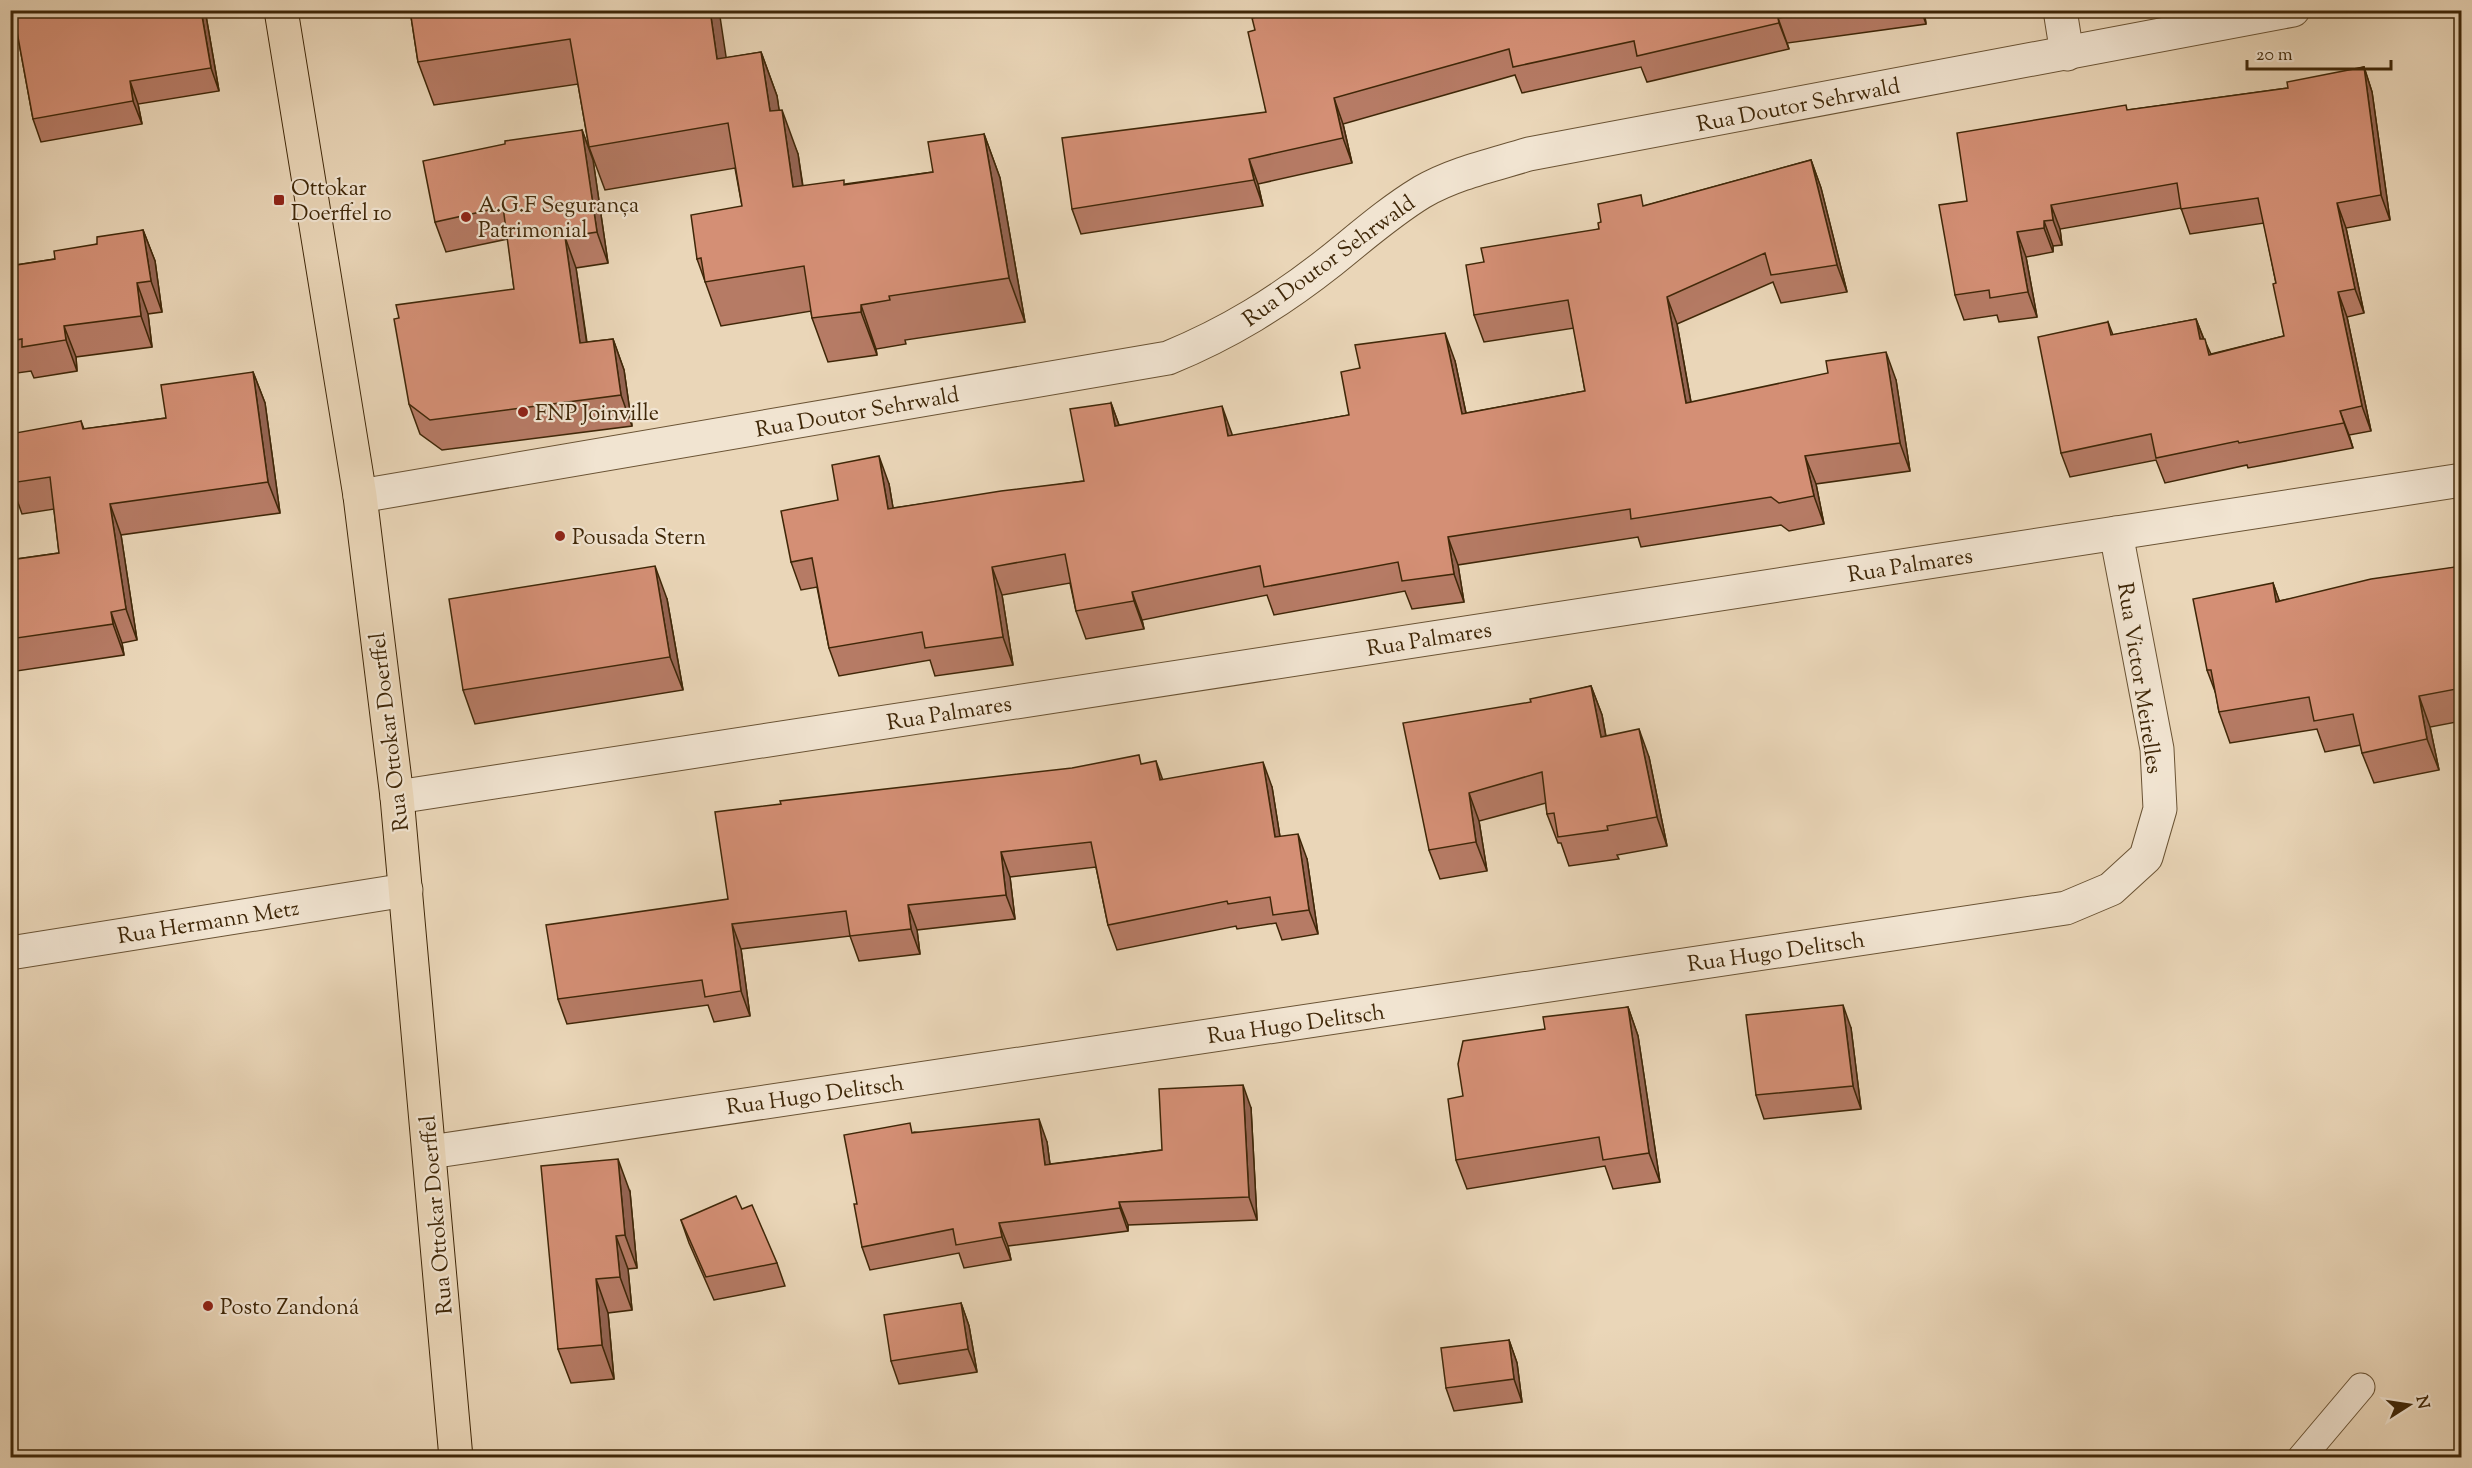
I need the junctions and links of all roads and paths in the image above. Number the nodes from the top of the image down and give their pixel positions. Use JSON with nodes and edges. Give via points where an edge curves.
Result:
{"nodes":[{"id":1,"x":281,"y":10,"type":"edge"},
{"id":2,"x":2060,"y":10,"type":"edge"},
{"id":3,"x":2293,"y":10,"type":"edge"},
{"id":4,"x":2067,"y":54,"type":"junction"},
{"id":5,"x":2462,"y":480,"type":"edge"},
{"id":6,"x":360,"y":496,"type":"junction"},
{"id":7,"x":2116,"y":533,"type":"junction"},
{"id":8,"x":397,"y":797,"type":"junction"},
{"id":9,"x":2146,"y":857,"type":"joint"},
{"id":10,"x":405,"y":890,"type":"junction"},
{"id":11,"x":10,"y":953,"type":"edge"},
{"id":12,"x":430,"y":1152,"type":"junction"},
{"id":13,"x":2361,"y":1387,"type":"dead end"},
{"id":14,"x":456,"y":1458,"type":"edge"},
{"id":15,"x":2301,"y":1458,"type":"edge"}],
"edges":[{"from":1,"to":6,"type":"main road","name":"Rua Ottokar Doerffel"},
{"from":2,"to":4,"type":"street"},
{"from":3,"to":4,"type":"street","name":"Rua Doutor Sehrwald"},
{"from":4,"to":6,"type":"street","name":"Rua Doutor Sehrwald","via":[[1529,154],[1466,172],[1424,191],[1377,222],[1299,285],[1248,319],[1216,338],[1168,358]]},
{"from":5,"to":7,"type":"street","name":"Rua Palmares"},
{"from":6,"to":8,"type":"main road","name":"Rua Ottokar Doerffel"},
{"from":7,"to":8,"type":"street","name":"Rua Palmares"},
{"from":7,"to":9,"type":"street","name":"Rua Victor Meirelles","via":[[2157,749],[2160,809]]},
{"from":8,"to":10,"type":"main road","name":"Rua Ottokar Doerffel"},
{"from":9,"to":12,"type":"street","name":"Rua Hugo Delitsch","via":[[2111,889],[2066,908]]},
{"from":10,"to":11,"type":"street","name":"Rua Hermann Metz"},
{"from":10,"to":12,"type":"main road","name":"Rua Ottokar Doerffel"},
{"from":12,"to":14,"type":"main road","name":"Rua Ottokar Doerffel"},
{"from":13,"to":15,"type":"lane"}]}
